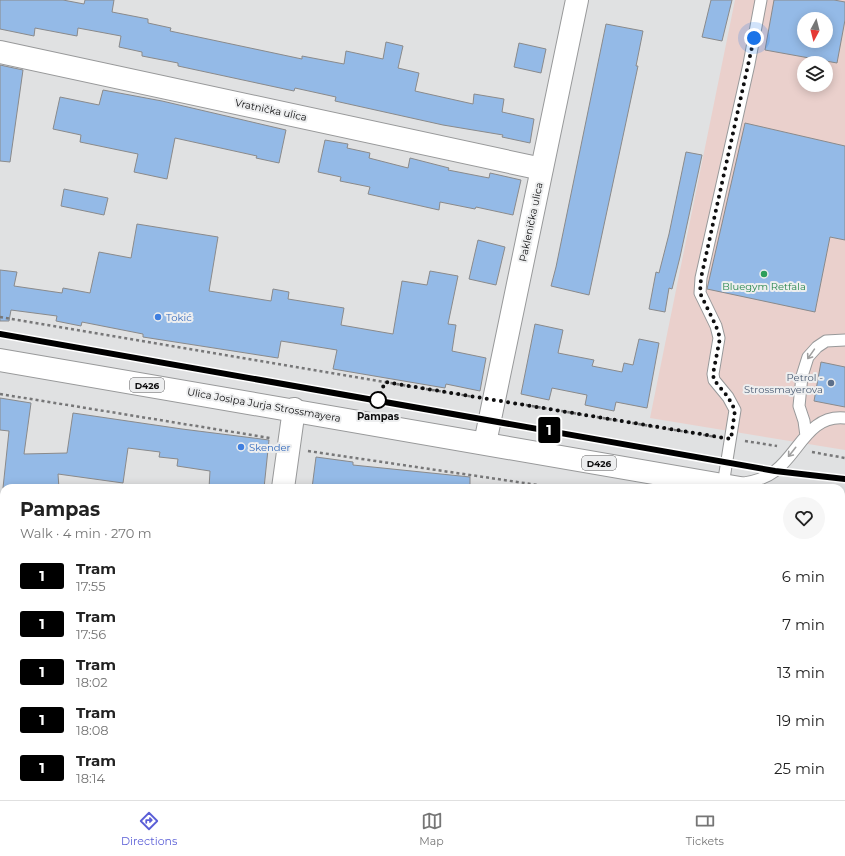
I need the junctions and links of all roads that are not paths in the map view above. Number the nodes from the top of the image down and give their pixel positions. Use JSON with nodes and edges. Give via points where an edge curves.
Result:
{"nodes":[{"id":1,"x":577,"y":0,"type":"edge"},
{"id":2,"x":761,"y":0,"type":"edge"},
{"id":3,"x":0,"y":52,"type":"edge"},
{"id":4,"x":542,"y":169,"type":"junction"},
{"id":5,"x":845,"y":340,"type":"edge"},
{"id":6,"x":0,"y":360,"type":"edge"},
{"id":7,"x":294,"y":409,"type":"junction"},
{"id":8,"x":845,"y":418,"type":"edge"},
{"id":9,"x":806,"y":436,"type":"junction"},
{"id":10,"x":485,"y":443,"type":"junction"},
{"id":11,"x":284,"y":484,"type":"edge"},
{"id":12,"x":713,"y":484,"type":"edge"},
{"id":13,"x":730,"y":484,"type":"edge"},
{"id":14,"x":744,"y":484,"type":"edge"}],
"edges":[{"from":1,"to":4,"type":"street","name":"Paklenička ulica"},
{"from":2,"to":13,"type":"lane","via":[[701,278],[700,293],[720,338],[714,380],[735,410],[731,439]]},
{"from":3,"to":4,"type":"street","name":"Vratnička ulica"},
{"from":4,"to":10,"type":"street","name":"Paklenička ulica"},
{"from":5,"to":9,"type":"lane","one_way":true,"via":[[826,341],[816,347],[808,357],[802,376],[799,406]]},
{"from":6,"to":7,"type":"street","name":"Ulica Josipa Jurja Strossmayera","number":"D426"},
{"from":7,"to":10,"type":"street","name":"Ulica Josipa Jurja Strossmayera","number":"D426"},
{"from":7,"to":11,"type":"street"},
{"from":8,"to":9,"type":"lane","via":[[828,418]]},
{"from":9,"to":14,"type":"lane","one_way":true,"via":[[775,471]]},
{"from":10,"to":12,"type":"street","name":"Ulica Josipa Jurja Strossmayera","number":"D426"}]}
